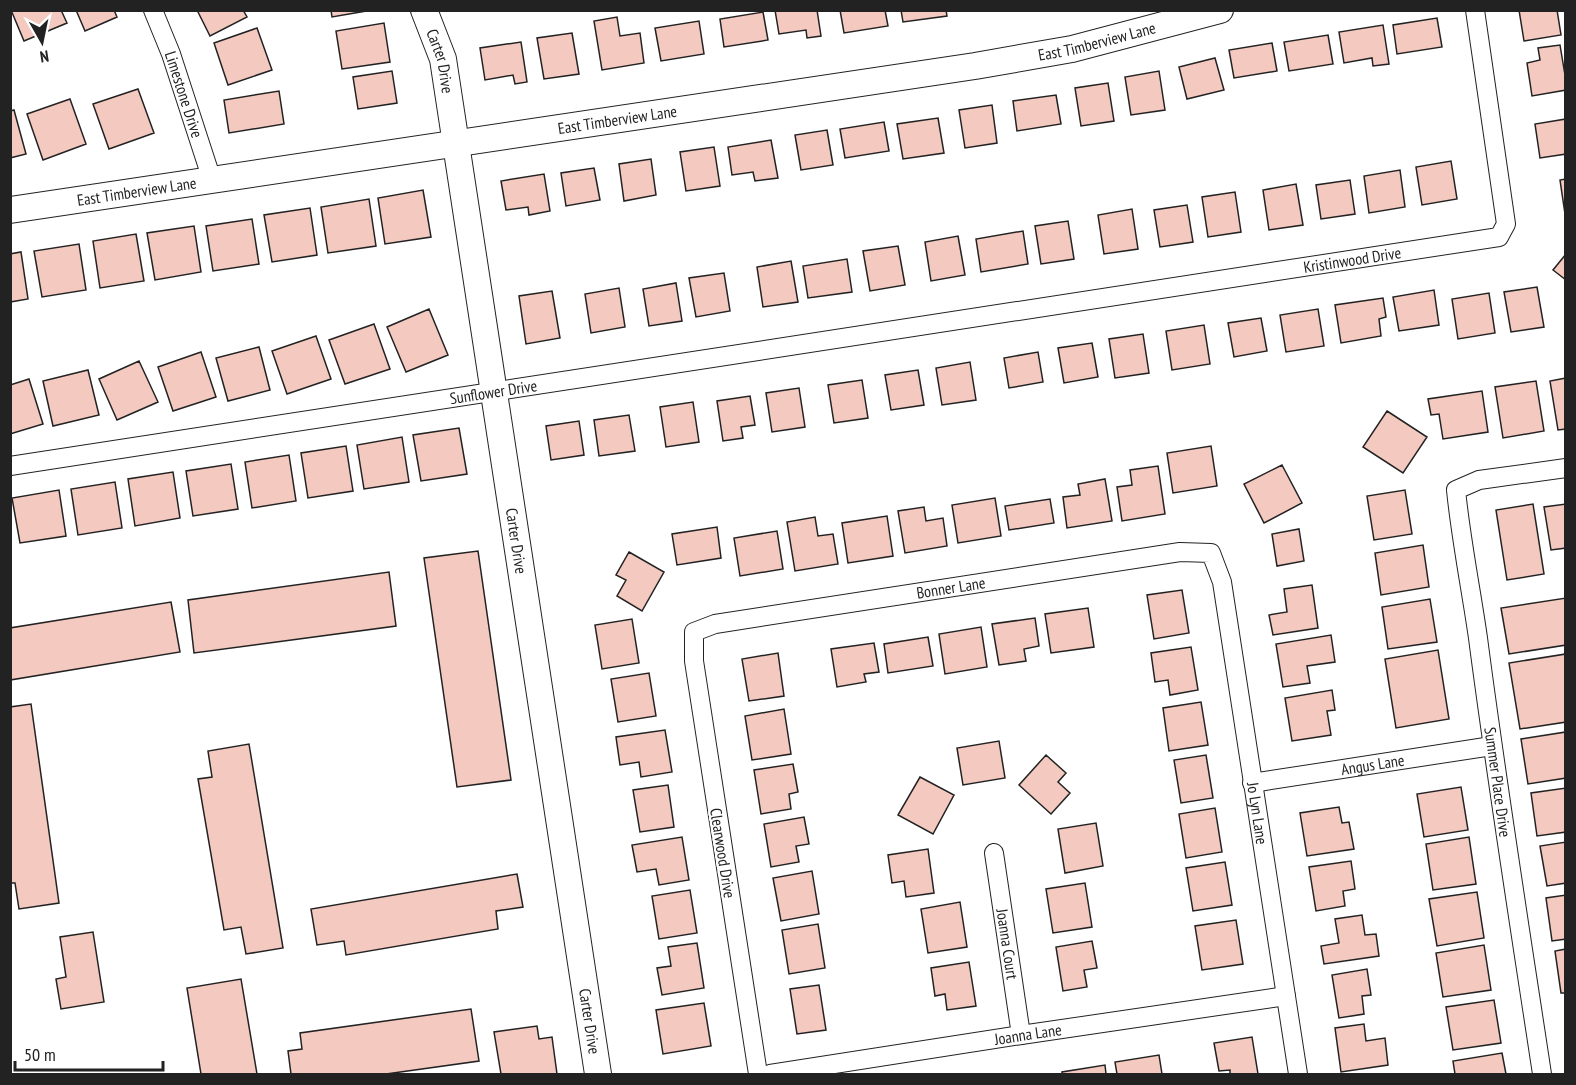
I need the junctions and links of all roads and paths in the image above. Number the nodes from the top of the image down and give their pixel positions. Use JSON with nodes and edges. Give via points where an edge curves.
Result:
{"nodes":[{"id":1,"x":153,"y":10,"type":"edge"},
{"id":2,"x":424,"y":10,"type":"edge"},
{"id":3,"x":1220,"y":10,"type":"edge"},
{"id":4,"x":1475,"y":10,"type":"edge"},
{"id":5,"x":456,"y":143,"type":"junction"},
{"id":6,"x":212,"y":180,"type":"junction"},
{"id":7,"x":10,"y":210,"type":"edge"},
{"id":8,"x":977,"y":318,"type":"joint"},
{"id":9,"x":493,"y":392,"type":"junction"},
{"id":10,"x":10,"y":466,"type":"edge"},
{"id":11,"x":1566,"y":468,"type":"edge"},
{"id":12,"x":1210,"y":553,"type":"joint"},
{"id":13,"x":694,"y":632,"type":"joint"},
{"id":14,"x":1492,"y":746,"type":"junction"},
{"id":15,"x":1252,"y":783,"type":"junction"},
{"id":16,"x":994,"y":854,"type":"dead end"},
{"id":17,"x":1286,"y":996,"type":"junction"},
{"id":18,"x":1022,"y":1035,"type":"junction"},
{"id":19,"x":598,"y":1074,"type":"edge"},
{"id":20,"x":758,"y":1074,"type":"edge"},
{"id":21,"x":770,"y":1074,"type":"edge"},
{"id":22,"x":1298,"y":1074,"type":"edge"},
{"id":23,"x":1542,"y":1074,"type":"edge"}],
"edges":[{"from":1,"to":6,"type":"street","name":"Limestone Drive"},
{"from":2,"to":5,"type":"street","name":"Carter Drive","via":[[443,59]]},
{"from":3,"to":5,"type":"street","name":"East Timberview Lane","via":[[1072,49],[975,66]]},
{"from":4,"to":8,"type":"street","name":"Kristinwood Drive","via":[[1506,224],[1499,237]]},
{"from":5,"to":6,"type":"street","name":"East Timberview Lane"},
{"from":5,"to":9,"type":"street","name":"Carter Drive"},
{"from":6,"to":7,"type":"street","name":"East Timberview Lane"},
{"from":8,"to":9,"type":"street","name":"Sunflower Drive"},
{"from":9,"to":10,"type":"street","name":"Sunflower Drive"},
{"from":9,"to":19,"type":"street","name":"Carter Drive"},
{"from":11,"to":14,"type":"street","name":"Summer Place Drive","via":[[1479,480],[1456,490]]},
{"from":12,"to":13,"type":"street","name":"Bonner Lane","via":[[1180,552],[715,624]]},
{"from":12,"to":15,"type":"street","name":"Jo Lyn Lane","via":[[1222,582]]},
{"from":13,"to":20,"type":"street","name":"Clearwood Drive","via":[[694,661]]},
{"from":14,"to":15,"type":"street","name":"Angus Lane"},
{"from":14,"to":23,"type":"street","name":"Summer Place Drive"},
{"from":15,"to":17,"type":"street","name":"Jo Lyn Lane"},
{"from":16,"to":18,"type":"street","name":"Joanna Court"},
{"from":17,"to":18,"type":"street","name":"Joanna Lane"},
{"from":17,"to":22,"type":"street","name":"Jo Lyn Lane"},
{"from":18,"to":21,"type":"street","name":"Joanna Lane"}]}
